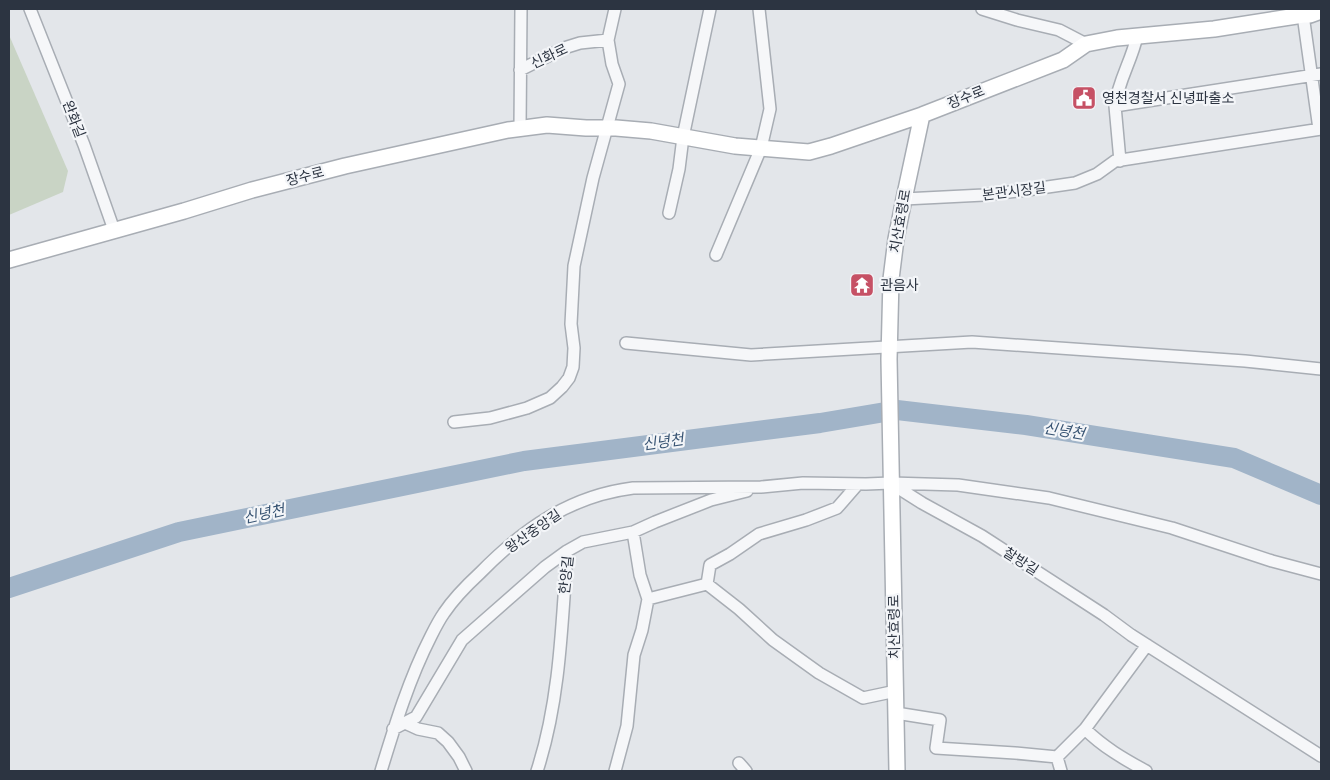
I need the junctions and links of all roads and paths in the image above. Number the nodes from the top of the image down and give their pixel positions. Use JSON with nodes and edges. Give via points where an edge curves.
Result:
{"nodes":[{"id":1,"x":30,"y":9,"type":"edge"},
{"id":2,"x":521,"y":9,"type":"edge"},
{"id":3,"x":615,"y":9,"type":"edge"},
{"id":4,"x":710,"y":9,"type":"edge"},
{"id":5,"x":759,"y":9,"type":"edge"},
{"id":6,"x":982,"y":9,"type":"edge"},
{"id":7,"x":1321,"y":11,"type":"edge"},
{"id":8,"x":1303,"y":12,"type":"edge"},
{"id":9,"x":1137,"y":36,"type":"junction"},
{"id":10,"x":608,"y":40,"type":"junction"},
{"id":11,"x":1086,"y":44,"type":"junction"},
{"id":12,"x":520,"y":70,"type":"junction"},
{"id":13,"x":1316,"y":75,"type":"edge"},
{"id":14,"x":1115,"y":106,"type":"junction"},
{"id":15,"x":922,"y":114,"type":"junction"},
{"id":16,"x":520,"y":128,"type":"junction"},
{"id":17,"x":607,"y":128,"type":"junction"},
{"id":18,"x":1320,"y":129,"type":"edge"},
{"id":19,"x":683,"y":137,"type":"junction"},
{"id":20,"x":761,"y":148,"type":"junction"},
{"id":21,"x":1120,"y":161,"type":"junction"},
{"id":22,"x":904,"y":199,"type":"junction"},
{"id":23,"x":669,"y":213,"type":"dead end"},
{"id":24,"x":114,"y":230,"type":"junction"},
{"id":25,"x":716,"y":254,"type":"dead end"},
{"id":26,"x":9,"y":260,"type":"edge"},
{"id":27,"x":626,"y":343,"type":"dead end"},
{"id":28,"x":889,"y":353,"type":"junction"},
{"id":29,"x":1321,"y":369,"type":"edge"},
{"id":30,"x":454,"y":422,"type":"dead end"},
{"id":31,"x":891,"y":483,"type":"junction"},
{"id":32,"x":858,"y":484,"type":"junction"},
{"id":33,"x":761,"y":486,"type":"junction"},
{"id":34,"x":633,"y":532,"type":"junction"},
{"id":35,"x":567,"y":551,"type":"junction"},
{"id":36,"x":1321,"y":574,"type":"edge"},
{"id":37,"x":707,"y":584,"type":"junction"},
{"id":38,"x":648,"y":600,"type":"junction"},
{"id":39,"x":1147,"y":645,"type":"junction"},
{"id":40,"x":896,"y":691,"type":"junction"},
{"id":41,"x":896,"y":712,"type":"junction"},
{"id":42,"x":405,"y":723,"type":"junction"},
{"id":43,"x":393,"y":729,"type":"junction"},
{"id":44,"x":1085,"y":729,"type":"junction"},
{"id":45,"x":1321,"y":756,"type":"edge"},
{"id":46,"x":1057,"y":757,"type":"junction"},
{"id":47,"x":381,"y":771,"type":"edge"},
{"id":48,"x":466,"y":771,"type":"edge"},
{"id":49,"x":537,"y":771,"type":"edge"},
{"id":50,"x":615,"y":771,"type":"edge"},
{"id":51,"x":897,"y":771,"type":"edge"},
{"id":52,"x":1061,"y":771,"type":"edge"},
{"id":53,"x":1146,"y":771,"type":"edge"}],
"edges":[{"from":1,"to":24,"type":"street","name":"완화길"},
{"from":2,"to":12,"type":"street","name":"신화로"},
{"from":3,"to":10,"type":"street"},
{"from":4,"to":19,"type":"street"},
{"from":5,"to":20,"type":"street","via":[[770,109]]},
{"from":6,"to":11,"type":"street","via":[[1059,30]]},
{"from":7,"to":8,"type":"main road","name":"장수로","via":[[1310,15]]},
{"from":8,"to":9,"type":"main road","name":"장수로","via":[[1214,29]]},
{"from":8,"to":13,"type":"street"},
{"from":9,"to":11,"type":"main road","name":"장수로"},
{"from":9,"to":14,"type":"street"},
{"from":10,"to":12,"type":"street","name":"신화로","via":[[564,48]]},
{"from":10,"to":17,"type":"street","via":[[619,84]]},
{"from":11,"to":15,"type":"main road","name":"장수로","via":[[1063,60]]},
{"from":12,"to":16,"type":"street","name":"신화로"},
{"from":13,"to":14,"type":"street"},
{"from":13,"to":18,"type":"street"},
{"from":14,"to":21,"type":"street"},
{"from":15,"to":20,"type":"main road","name":"장수로","via":[[809,152]]},
{"from":15,"to":22,"type":"main road","name":"치산효령로"},
{"from":16,"to":17,"type":"main road","name":"장수로","via":[[547,125]]},
{"from":16,"to":24,"type":"main road","name":"장수로","via":[[345,166]]},
{"from":17,"to":19,"type":"main road","name":"장수로"},
{"from":17,"to":30,"type":"street","via":[[574,266],[574,348],[569,378],[550,398],[527,408],[490,418]]},
{"from":18,"to":21,"type":"street","name":"본관시장길"},
{"from":19,"to":20,"type":"main road","name":"장수로"},
{"from":19,"to":23,"type":"street"},
{"from":20,"to":25,"type":"street"},
{"from":21,"to":22,"type":"street","name":"본관시장길","via":[[1075,183],[984,195]]},
{"from":22,"to":28,"type":"main road","name":"치산효령로","via":[[891,279]]},
{"from":24,"to":26,"type":"main road","name":"장수로"},
{"from":27,"to":28,"type":"street","via":[[752,355]]},
{"from":28,"to":29,"type":"street","via":[[972,342]]},
{"from":28,"to":31,"type":"main road","name":"치산효령로"},
{"from":31,"to":32,"type":"street","name":"왕산중앙길"},
{"from":31,"to":36,"type":"street","name":"왕산중앙길","via":[[958,485],[1049,498],[1172,528],[1272,562]]},
{"from":31,"to":39,"type":"street","name":"찰방길","via":[[982,536]]},
{"from":31,"to":40,"type":"main road","name":"치산효령로"},
{"from":32,"to":33,"type":"street","name":"왕산중앙길"},
{"from":32,"to":37,"type":"street","via":[[837,508],[759,534],[710,565]]},
{"from":33,"to":34,"type":"street","name":"한양길","via":[[711,500]]},
{"from":33,"to":43,"type":"street","name":"왕산중앙길","via":[[633,488],[598,495],[550,516],[514,541],[444,612],[424,650]]},
{"from":34,"to":35,"type":"street","name":"한양길","via":[[583,542]]},
{"from":34,"to":38,"type":"street"},
{"from":35,"to":42,"type":"street","via":[[462,640],[416,717]]},
{"from":35,"to":49,"type":"street","name":"한양길","via":[[562,633],[550,723]]},
{"from":37,"to":38,"type":"street"},
{"from":37,"to":40,"type":"street","via":[[773,640],[819,673],[863,698]]},
{"from":38,"to":50,"type":"street","via":[[634,655],[627,726]]},
{"from":39,"to":44,"type":"street"},
{"from":39,"to":45,"type":"street","name":"찰방길"},
{"from":40,"to":41,"type":"main road","name":"치산효령로"},
{"from":41,"to":46,"type":"street","via":[[940,720],[936,748]]},
{"from":41,"to":51,"type":"main road","name":"치산효령로"},
{"from":42,"to":43,"type":"street"},
{"from":42,"to":48,"type":"street","via":[[438,733],[448,742]]},
{"from":43,"to":47,"type":"street","name":"왕산중앙길"},
{"from":44,"to":46,"type":"street"},
{"from":44,"to":53,"type":"street","via":[[1098,742]]},
{"from":46,"to":52,"type":"street"}]}
